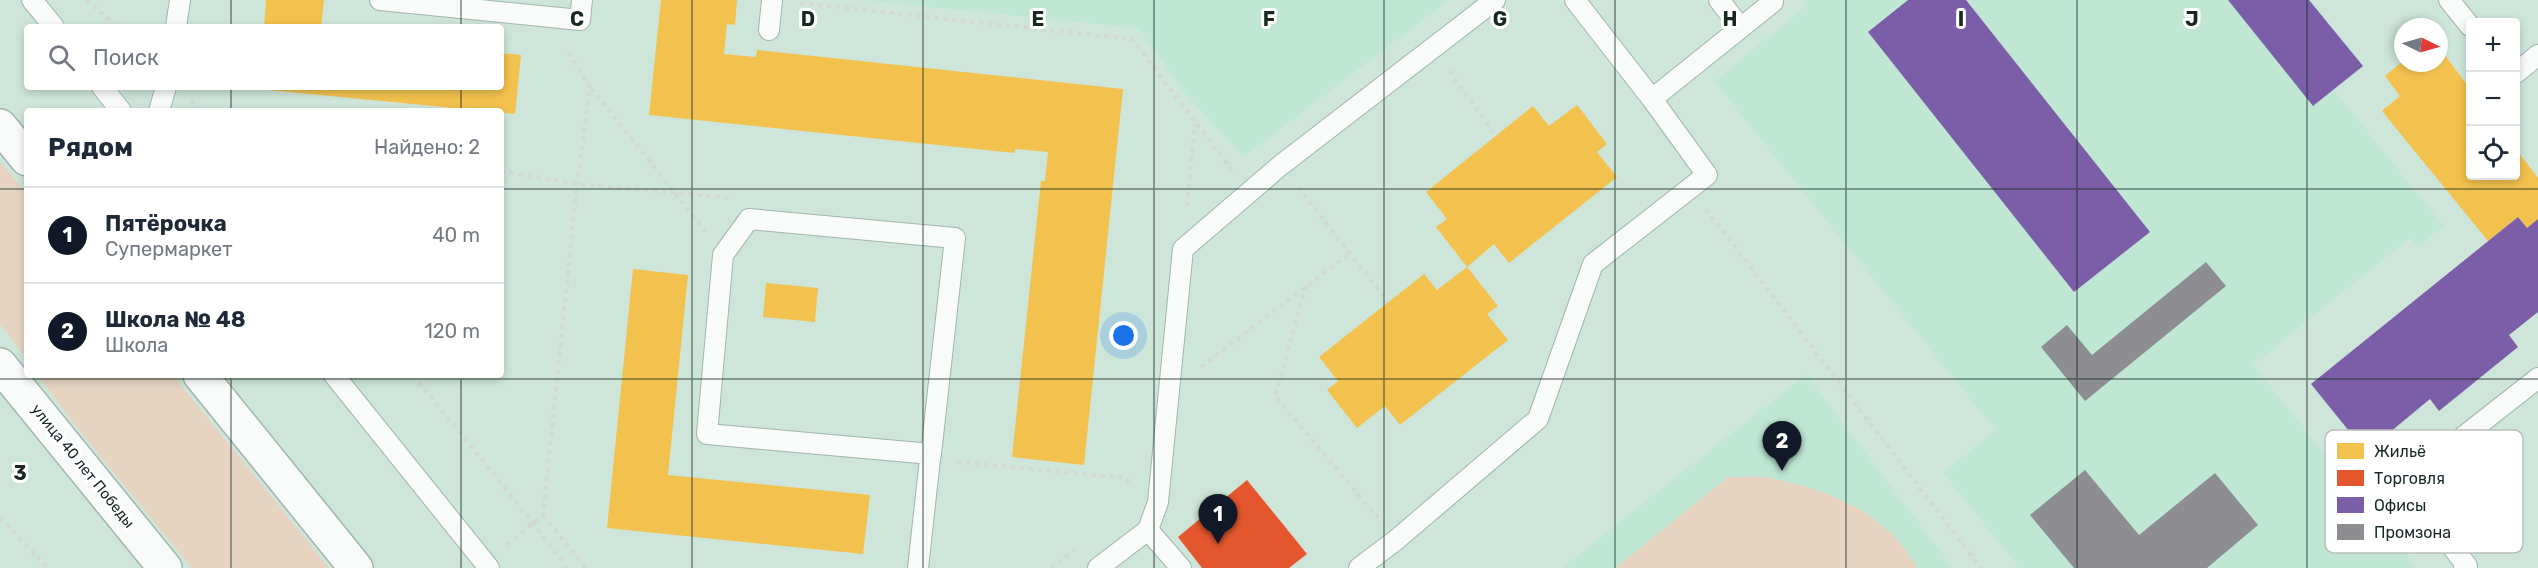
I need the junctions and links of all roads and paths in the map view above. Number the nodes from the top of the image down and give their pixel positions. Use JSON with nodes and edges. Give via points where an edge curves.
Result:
{"nodes":[{"id":1,"x":32,"y":0,"type":"edge"},
{"id":2,"x":86,"y":0,"type":"edge"},
{"id":3,"x":180,"y":0,"type":"edge"},
{"id":4,"x":380,"y":0,"type":"edge"},
{"id":5,"x":582,"y":0,"type":"edge"},
{"id":6,"x":772,"y":0,"type":"edge"},
{"id":7,"x":1495,"y":0,"type":"edge"},
{"id":8,"x":1575,"y":0,"type":"edge"},
{"id":9,"x":1719,"y":0,"type":"edge"},
{"id":10,"x":2449,"y":0,"type":"edge"},
{"id":11,"x":1773,"y":2,"type":"dead end"},
{"id":12,"x":547,"y":16,"type":"junction"},
{"id":13,"x":2466,"y":21,"type":"edge"},
{"id":14,"x":52,"y":24,"type":"edge"},
{"id":15,"x":114,"y":24,"type":"edge"},
{"id":16,"x":176,"y":24,"type":"edge"},
{"id":17,"x":1740,"y":27,"type":"junction"},
{"id":18,"x":770,"y":30,"type":"dead end"},
{"id":19,"x":1432,"y":48,"type":"junction"},
{"id":20,"x":2538,"y":55,"type":"edge"},
{"id":21,"x":2517,"y":72,"type":"edge"},
{"id":22,"x":590,"y":87,"type":"junction"},
{"id":23,"x":104,"y":90,"type":"edge"},
{"id":24,"x":165,"y":90,"type":"edge"},
{"id":25,"x":1653,"y":99,"type":"junction"},
{"id":26,"x":119,"y":108,"type":"edge"},
{"id":27,"x":160,"y":108,"type":"edge"},
{"id":28,"x":1195,"y":123,"type":"junction"},
{"id":29,"x":0,"y":126,"type":"edge"},
{"id":30,"x":1496,"y":136,"type":"dead end"},
{"id":31,"x":24,"y":155,"type":"edge"},
{"id":32,"x":1281,"y":165,"type":"junction"},
{"id":33,"x":504,"y":172,"type":"edge"},
{"id":34,"x":577,"y":184,"type":"junction"},
{"id":35,"x":1690,"y":187,"type":"junction"},
{"id":36,"x":1248,"y":191,"type":"junction"},
{"id":37,"x":676,"y":193,"type":"junction"},
{"id":38,"x":749,"y":219,"type":"junction"},
{"id":39,"x":1183,"y":249,"type":"junction"},
{"id":40,"x":1350,"y":253,"type":"junction"},
{"id":41,"x":723,"y":255,"type":"junction"},
{"id":42,"x":1306,"y":286,"type":"junction"},
{"id":43,"x":1388,"y":302,"type":"dead end"},
{"id":44,"x":0,"y":364,"type":"edge"},
{"id":45,"x":202,"y":378,"type":"edge"},
{"id":46,"x":336,"y":378,"type":"edge"},
{"id":47,"x":415,"y":378,"type":"edge"},
{"id":48,"x":2538,"y":378,"type":"edge"},
{"id":49,"x":1168,"y":393,"type":"junction"},
{"id":50,"x":2472,"y":430,"type":"edge"},
{"id":51,"x":930,"y":457,"type":"junction"},
{"id":52,"x":1158,"y":502,"type":"junction"},
{"id":53,"x":543,"y":515,"type":"junction"},
{"id":54,"x":0,"y":518,"type":"edge"},
{"id":55,"x":534,"y":524,"type":"junction"},
{"id":56,"x":1148,"y":530,"type":"junction"},
{"id":57,"x":1396,"y":540,"type":"junction"},
{"id":58,"x":2455,"y":553,"type":"edge"},
{"id":59,"x":487,"y":566,"type":"edge"},
{"id":60,"x":2466,"y":567,"type":"edge"},
{"id":61,"x":48,"y":568,"type":"edge"},
{"id":62,"x":165,"y":568,"type":"edge"},
{"id":63,"x":356,"y":568,"type":"edge"},
{"id":64,"x":567,"y":568,"type":"edge"},
{"id":65,"x":586,"y":568,"type":"edge"},
{"id":66,"x":918,"y":568,"type":"edge"},
{"id":67,"x":1098,"y":568,"type":"edge"},
{"id":68,"x":1181,"y":568,"type":"edge"},
{"id":69,"x":1359,"y":568,"type":"edge"},
{"id":70,"x":1981,"y":568,"type":"edge"}],
"edges":[{"from":1,"to":14,"type":"lane"},
{"from":2,"to":15,"type":"path"},
{"from":3,"to":16,"type":"lane"},
{"from":4,"to":12,"type":"lane"},
{"from":5,"to":12,"type":"lane","via":[[580,20]]},
{"from":6,"to":18,"type":"lane"},
{"from":6,"to":28,"type":"path","via":[[1132,39]]},
{"from":7,"to":19,"type":"lane"},
{"from":8,"to":25,"type":"lane"},
{"from":9,"to":17,"type":"lane"},
{"from":10,"to":13,"type":"lane"},
{"from":11,"to":17,"type":"lane"},
{"from":12,"to":22,"type":"path"},
{"from":17,"to":25,"type":"lane"},
{"from":19,"to":30,"type":"path"},
{"from":19,"to":32,"type":"lane"},
{"from":20,"to":21,"type":"lane"},
{"from":22,"to":34,"type":"path"},
{"from":22,"to":37,"type":"path"},
{"from":23,"to":26,"type":"lane"},
{"from":24,"to":27,"type":"lane"},
{"from":25,"to":35,"type":"lane","via":[[1707,175]]},
{"from":28,"to":36,"type":"path"},
{"from":28,"to":39,"type":"path"},
{"from":29,"to":31,"type":"street"},
{"from":32,"to":36,"type":"lane"},
{"from":32,"to":40,"type":"path"},
{"from":33,"to":34,"type":"path"},
{"from":34,"to":37,"type":"path"},
{"from":34,"to":53,"type":"path"},
{"from":35,"to":57,"type":"lane","via":[[1593,264],[1538,419]]},
{"from":35,"to":70,"type":"path"},
{"from":36,"to":39,"type":"lane"},
{"from":37,"to":38,"type":"path","via":[[740,198]]},
{"from":37,"to":41,"type":"path"},
{"from":38,"to":41,"type":"lane"},
{"from":38,"to":51,"type":"lane","via":[[955,238]]},
{"from":39,"to":49,"type":"lane"},
{"from":40,"to":42,"type":"path"},
{"from":40,"to":43,"type":"path"},
{"from":41,"to":51,"type":"lane","via":[[707,434]]},
{"from":42,"to":49,"type":"path"},
{"from":42,"to":57,"type":"path","via":[[1275,396]]},
{"from":44,"to":62,"type":"street","name":"улица 40 лет Победы"},
{"from":45,"to":63,"type":"street"},
{"from":46,"to":59,"type":"lane"},
{"from":47,"to":55,"type":"path"},
{"from":48,"to":50,"type":"lane"},
{"from":49,"to":52,"type":"lane"},
{"from":51,"to":52,"type":"path","via":[[1127,478],[1137,500]]},
{"from":51,"to":66,"type":"lane"},
{"from":52,"to":56,"type":"lane"},
{"from":53,"to":55,"type":"path"},
{"from":53,"to":65,"type":"path"},
{"from":54,"to":61,"type":"path"},
{"from":55,"to":59,"type":"path"},
{"from":55,"to":64,"type":"path"},
{"from":56,"to":67,"type":"lane"},
{"from":56,"to":68,"type":"lane"},
{"from":57,"to":69,"type":"lane"},
{"from":58,"to":60,"type":"lane"}]}
